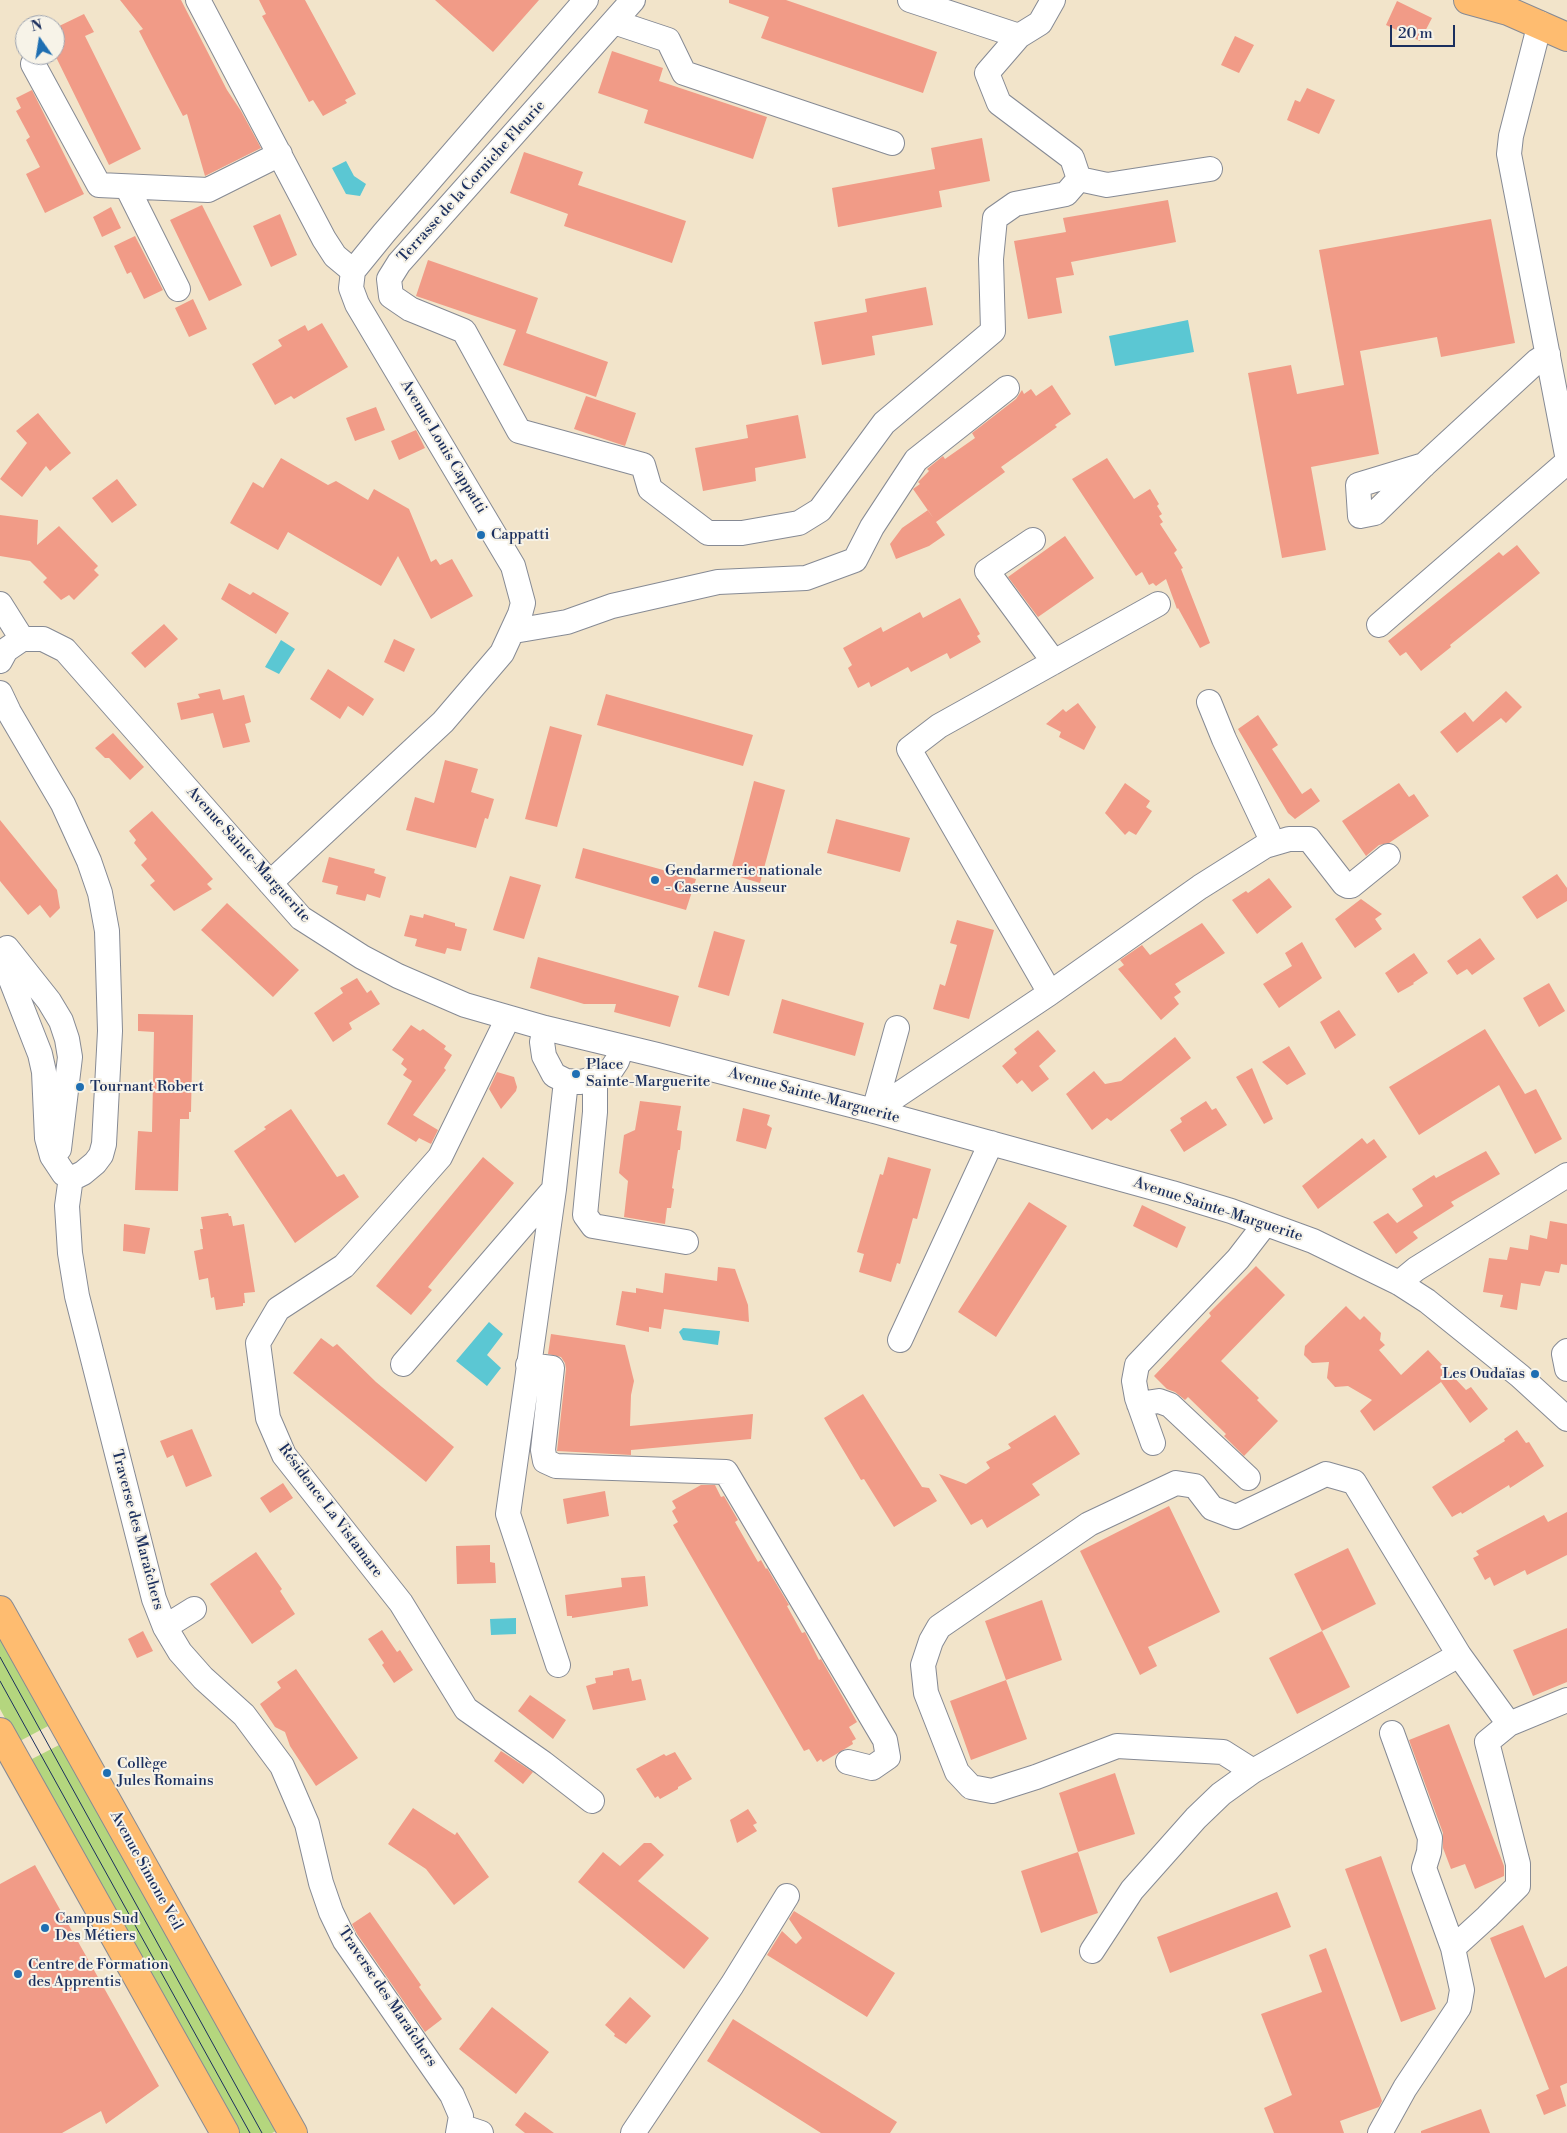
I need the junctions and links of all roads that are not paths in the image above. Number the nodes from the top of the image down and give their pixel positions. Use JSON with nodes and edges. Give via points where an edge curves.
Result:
{"nodes":[{"id":1,"x":198,"y":0,"type":"edge"},
{"id":2,"x":586,"y":0,"type":"edge"},
{"id":3,"x":633,"y":0,"type":"edge"},
{"id":4,"x":910,"y":0,"type":"edge"},
{"id":5,"x":1053,"y":0,"type":"edge"},
{"id":6,"x":1468,"y":0,"type":"edge"},
{"id":7,"x":1511,"y":5,"type":"edge"},
{"id":8,"x":614,"y":22,"type":"junction"},
{"id":9,"x":1540,"y":24,"type":"junction"},
{"id":10,"x":1019,"y":36,"type":"junction"},
{"id":11,"x":1567,"y":37,"type":"edge"},
{"id":12,"x":34,"y":65,"type":"edge"},
{"id":13,"x":892,"y":143,"type":"dead end"},
{"id":14,"x":280,"y":154,"type":"junction"},
{"id":15,"x":1210,"y":169,"type":"dead end"},
{"id":16,"x":1079,"y":179,"type":"junction"},
{"id":17,"x":127,"y":187,"type":"junction"},
{"id":18,"x":353,"y":271,"type":"junction"},
{"id":19,"x":178,"y":289,"type":"dead end"},
{"id":20,"x":1548,"y":354,"type":"junction"},
{"id":21,"x":1007,"y":388,"type":"dead end"},
{"id":22,"x":1567,"y":455,"type":"edge"},
{"id":23,"x":1567,"y":462,"type":"edge"},
{"id":24,"x":1424,"y":465,"type":"dead end"},
{"id":25,"x":1032,"y":540,"type":"dead end"},
{"id":26,"x":0,"y":604,"type":"edge"},
{"id":27,"x":1158,"y":604,"type":"dead end"},
{"id":28,"x":1379,"y":625,"type":"dead end"},
{"id":29,"x":0,"y":631,"type":"edge"},
{"id":30,"x":514,"y":631,"type":"junction"},
{"id":31,"x":22,"y":639,"type":"junction"},
{"id":32,"x":0,"y":661,"type":"edge"},
{"id":33,"x":1054,"y":662,"type":"junction"},
{"id":34,"x":0,"y":693,"type":"edge"},
{"id":35,"x":1209,"y":702,"type":"dead end"},
{"id":36,"x":1280,"y":841,"type":"junction"},
{"id":37,"x":1388,"y":856,"type":"dead end"},
{"id":38,"x":270,"y":883,"type":"junction"},
{"id":39,"x":0,"y":939,"type":"edge"},
{"id":40,"x":0,"y":952,"type":"edge"},
{"id":41,"x":1050,"y":993,"type":"junction"},
{"id":42,"x":49,"y":1001,"type":"junction"},
{"id":43,"x":25,"y":1013,"type":"junction"},
{"id":44,"x":508,"y":1018,"type":"junction"},
{"id":45,"x":544,"y":1028,"type":"junction"},
{"id":46,"x":897,"y":1028,"type":"dead end"},
{"id":47,"x":622,"y":1047,"type":"junction"},
{"id":48,"x":594,"y":1079,"type":"junction"},
{"id":49,"x":566,"y":1081,"type":"junction"},
{"id":50,"x":874,"y":1111,"type":"junction"},
{"id":51,"x":991,"y":1143,"type":"junction"},
{"id":52,"x":64,"y":1172,"type":"junction"},
{"id":53,"x":1567,"y":1175,"type":"edge"},
{"id":54,"x":554,"y":1189,"type":"junction"},
{"id":55,"x":1265,"y":1224,"type":"junction"},
{"id":56,"x":686,"y":1242,"type":"dead end"},
{"id":57,"x":1399,"y":1282,"type":"junction"},
{"id":58,"x":900,"y":1340,"type":"dead end"},
{"id":59,"x":1567,"y":1351,"type":"edge"},
{"id":60,"x":403,"y":1364,"type":"dead end"},
{"id":61,"x":528,"y":1365,"type":"junction"},
{"id":62,"x":1567,"y":1369,"type":"edge"},
{"id":63,"x":1139,"y":1404,"type":"junction"},
{"id":64,"x":1567,"y":1419,"type":"edge"},
{"id":65,"x":1153,"y":1443,"type":"dead end"},
{"id":66,"x":1248,"y":1478,"type":"dead end"},
{"id":67,"x":194,"y":1609,"type":"dead end"},
{"id":68,"x":0,"y":1610,"type":"edge"},
{"id":69,"x":165,"y":1627,"type":"junction"},
{"id":70,"x":1459,"y":1655,"type":"junction"},
{"id":71,"x":558,"y":1664,"type":"dead end"},
{"id":72,"x":1567,"y":1700,"type":"edge"},
{"id":73,"x":1509,"y":1724,"type":"junction"},
{"id":74,"x":0,"y":1732,"type":"edge"},
{"id":75,"x":1392,"y":1733,"type":"dead end"},
{"id":76,"x":848,"y":1762,"type":"dead end"},
{"id":77,"x":1253,"y":1771,"type":"junction"},
{"id":78,"x":592,"y":1801,"type":"dead end"},
{"id":79,"x":788,"y":1896,"type":"dead end"},
{"id":80,"x":1453,"y":1948,"type":"junction"},
{"id":81,"x":1092,"y":1951,"type":"dead end"},
{"id":82,"x":466,"y":2131,"type":"edge"},
{"id":83,"x":225,"y":2133,"type":"edge"},
{"id":84,"x":293,"y":2133,"type":"edge"},
{"id":85,"x":633,"y":2133,"type":"edge"},
{"id":86,"x":1380,"y":2133,"type":"edge"}],
"edges":[{"from":1,"to":14,"type":"street"},
{"from":2,"to":18,"type":"street"},
{"from":3,"to":8,"type":"street","name":"Terrasse de la Corniche Fleurie"},
{"from":4,"to":10,"type":"street"},
{"from":5,"to":10,"type":"street","via":[[1040,23]]},
{"from":6,"to":7,"type":"main road"},
{"from":7,"to":9,"type":"main road"},
{"from":8,"to":13,"type":"street","via":[[668,40],[684,73]]},
{"from":8,"to":16,"type":"street","name":"Terrasse de la Corniche Fleurie","via":[[399,263],[389,279],[391,296],[410,309],[464,331],[519,431],[643,466],[650,489],[708,533],[742,532],[799,523],[820,510],[884,423],[993,331],[991,259],[995,218],[1015,204],[1066,194]]},
{"from":9,"to":11,"type":"main road"},
{"from":9,"to":20,"type":"street","via":[[1509,154]]},
{"from":10,"to":16,"type":"street","via":[[987,73],[999,103],[1072,158]]},
{"from":12,"to":17,"type":"street","via":[[99,186]]},
{"from":14,"to":17,"type":"street","via":[[208,190]]},
{"from":14,"to":18,"type":"street","via":[[324,239],[335,256]]},
{"from":15,"to":16,"type":"street","via":[[1107,185]]},
{"from":17,"to":19,"type":"street"},
{"from":18,"to":30,"type":"street","name":"Avenue Louis Cappatti","via":[[351,288],[357,304],[513,566],[523,603]]},
{"from":20,"to":22,"type":"street"},
{"from":20,"to":24,"type":"street"},
{"from":21,"to":30,"type":"street","via":[[916,460],[872,527],[855,560],[806,578],[718,582],[612,606],[567,622]]},
{"from":23,"to":28,"type":"street"},
{"from":25,"to":33,"type":"street","via":[[988,571]]},
{"from":26,"to":31,"type":"street"},
{"from":27,"to":33,"type":"street"},
{"from":29,"to":31,"type":"street","name":"Avenue Sainte-Marguerite"},
{"from":30,"to":38,"type":"street","name":"Avenue Louis Cappatti","via":[[502,653],[443,722]]},
{"from":31,"to":32,"type":"street","via":[[6,650]]},
{"from":31,"to":38,"type":"street","name":"Avenue Sainte-Marguerite","via":[[43,639],[65,650]]},
{"from":33,"to":41,"type":"street","via":[[939,726],[909,749]]},
{"from":34,"to":52,"type":"street","via":[[63,804],[90,861],[107,931],[110,1031],[104,1144],[89,1169],[83,1173]]},
{"from":35,"to":36,"type":"street","via":[[1268,832]]},
{"from":36,"to":37,"type":"street","via":[[1309,839],[1348,886]]},
{"from":36,"to":41,"type":"street","via":[[1200,887]]},
{"from":38,"to":44,"type":"street","name":"Avenue Sainte-Marguerite","via":[[301,918],[362,957],[445,997]]},
{"from":39,"to":42,"type":"street"},
{"from":40,"to":43,"type":"street"},
{"from":41,"to":50,"type":"street"},
{"from":42,"to":43,"type":"street"},
{"from":42,"to":52,"type":"street","via":[[61,1021],[70,1057]]},
{"from":43,"to":52,"type":"street","via":[[44,1072],[47,1138]]},
{"from":44,"to":45,"type":"street","name":"Avenue Sainte-Marguerite"},
{"from":44,"to":78,"type":"street","name":"Résidence La Vistamare","via":[[440,1157],[344,1266],[278,1309],[258,1343],[268,1418],[284,1455],[401,1603],[466,1709]]},
{"from":45,"to":47,"type":"street","name":"Avenue Sainte-Marguerite"},
{"from":45,"to":49,"type":"street","via":[[544,1056],[554,1075]]},
{"from":46,"to":50,"type":"street"},
{"from":47,"to":48,"type":"street","via":[[611,1070]]},
{"from":47,"to":50,"type":"street","name":"Avenue Sainte-Marguerite"},
{"from":48,"to":49,"type":"street"},
{"from":48,"to":56,"type":"street","via":[[595,1112],[585,1215],[594,1226]]},
{"from":49,"to":54,"type":"street"},
{"from":50,"to":51,"type":"street","name":"Avenue Sainte-Marguerite"},
{"from":51,"to":55,"type":"street","name":"Avenue Sainte-Marguerite","via":[[1200,1201]]},
{"from":51,"to":58,"type":"street"},
{"from":52,"to":69,"type":"street","name":"Traverse des Maraîchers","via":[[77,1296],[154,1599]]},
{"from":53,"to":57,"type":"street"},
{"from":54,"to":60,"type":"street"},
{"from":54,"to":61,"type":"street"},
{"from":55,"to":57,"type":"street","name":"Avenue Sainte-Marguerite","via":[[1313,1241]]},
{"from":55,"to":63,"type":"street","via":[[1238,1259],[1138,1366],[1134,1381]]},
{"from":57,"to":64,"type":"street","name":"Avenue Sainte-Marguerite","via":[[1427,1300],[1497,1357]]},
{"from":59,"to":62,"type":"street","via":[[1564,1354]]},
{"from":61,"to":71,"type":"street","via":[[508,1514]]},
{"from":61,"to":76,"type":"street","via":[[552,1368],[543,1450],[545,1461],[556,1466],[726,1472],[885,1740],[888,1757],[872,1768]]},
{"from":63,"to":65,"type":"street"},
{"from":63,"to":66,"type":"street","via":[[1159,1401],[1170,1406]]},
{"from":67,"to":69,"type":"street"},
{"from":68,"to":84,"type":"main road","name":"Avenue Simone Veil"},
{"from":69,"to":82,"type":"street","name":"Traverse des Maraîchers","via":[[180,1652],[244,1715],[282,1766],[307,1824],[321,1883],[345,1941],[444,2081]]},
{"from":70,"to":73,"type":"street"},
{"from":70,"to":77,"type":"street"},
{"from":70,"to":77,"type":"street","via":[[1354,1482],[1326,1474],[1236,1517],[1212,1508],[1195,1486],[1176,1483],[1089,1524],[939,1627],[931,1641],[923,1665],[926,1693],[957,1772],[971,1788],[992,1791],[1117,1746],[1224,1752]]},
{"from":72,"to":73,"type":"street"},
{"from":73,"to":80,"type":"street","via":[[1487,1742],[1518,1864],[1518,1886]]},
{"from":74,"to":83,"type":"main road"},
{"from":75,"to":80,"type":"street","via":[[1430,1838],[1424,1868]]},
{"from":77,"to":81,"type":"street","via":[[1221,1794],[1132,1890]]},
{"from":79,"to":85,"type":"street"},
{"from":80,"to":86,"type":"street","via":[[1462,1990],[1459,2006],[1405,2088]]}]}
